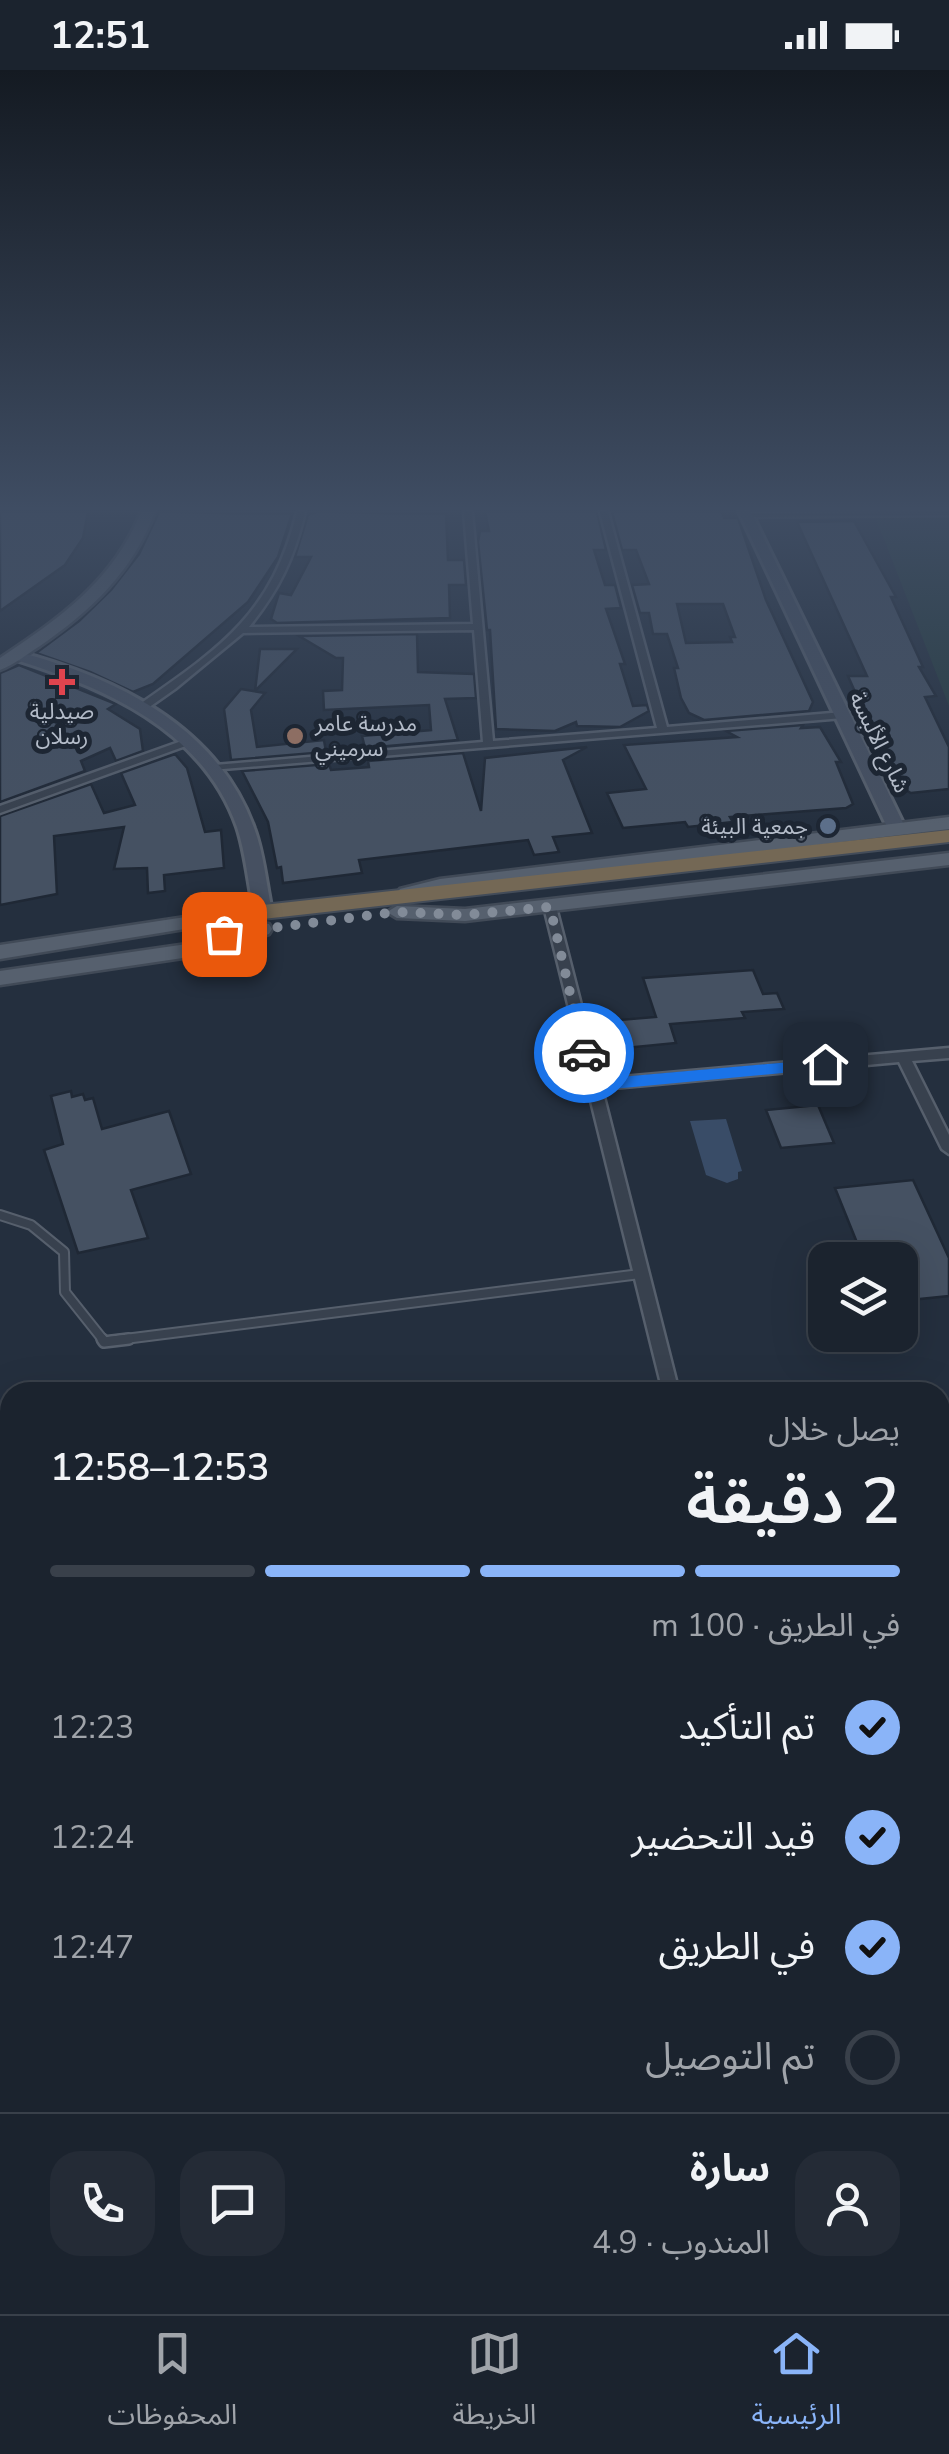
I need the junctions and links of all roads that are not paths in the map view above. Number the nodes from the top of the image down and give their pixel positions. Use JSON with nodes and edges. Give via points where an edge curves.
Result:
{"nodes":[{"id":1,"x":55,"y":617,"type":"edge"},
{"id":2,"x":58,"y":617,"type":"edge"},
{"id":3,"x":251,"y":617,"type":"edge"},
{"id":4,"x":477,"y":617,"type":"edge"},
{"id":5,"x":632,"y":617,"type":"edge"},
{"id":6,"x":795,"y":617,"type":"edge"},
{"id":7,"x":478,"y":626,"type":"junction"},
{"id":8,"x":240,"y":630,"type":"junction"},
{"id":9,"x":3,"y":655,"type":"edge"},
{"id":10,"x":144,"y":706,"type":"junction"},
{"id":11,"x":842,"y":715,"type":"junction"},
{"id":12,"x":662,"y":728,"type":"junction"},
{"id":13,"x":190,"y":741,"type":"junction"},
{"id":14,"x":488,"y":744,"type":"junction"},
{"id":15,"x":214,"y":768,"type":"junction"},
{"id":16,"x":0,"y":810,"type":"edge"},
{"id":17,"x":949,"y":823,"type":"edge"},
{"id":18,"x":898,"y":829,"type":"junction"},
{"id":19,"x":949,"y":836,"type":"edge"},
{"id":20,"x":949,"y":850,"type":"edge"},
{"id":21,"x":949,"y":859,"type":"edge"},
{"id":22,"x":395,"y":905,"type":"junction"},
{"id":23,"x":550,"y":907,"type":"junction"},
{"id":24,"x":257,"y":918,"type":"junction"},
{"id":25,"x":0,"y":936,"type":"edge"},
{"id":26,"x":0,"y":952,"type":"edge"},
{"id":27,"x":0,"y":965,"type":"edge"},
{"id":28,"x":0,"y":978,"type":"edge"},
{"id":29,"x":949,"y":1053,"type":"edge"},
{"id":30,"x":902,"y":1057,"type":"junction"},
{"id":31,"x":591,"y":1085,"type":"junction"},
{"id":32,"x":949,"y":1150,"type":"edge"},
{"id":33,"x":0,"y":1215,"type":"edge"},
{"id":34,"x":640,"y":1274,"type":"junction"},
{"id":35,"x":668,"y":1382,"type":"edge"}],
"edges":[{"from":1,"to":9,"type":"main road"},
{"from":2,"to":9,"type":"main road"},
{"from":3,"to":8,"type":"street"},
{"from":4,"to":7,"type":"street"},
{"from":5,"to":12,"type":"street"},
{"from":6,"to":11,"type":"main road","name":"شارع الألبسة"},
{"from":7,"to":8,"type":"street"},
{"from":7,"to":14,"type":"street"},
{"from":8,"to":10,"type":"street"},
{"from":9,"to":10,"type":"main road","via":[[62,668]]},
{"from":10,"to":13,"type":"main road"},
{"from":11,"to":12,"type":"street"},
{"from":11,"to":18,"type":"main road","name":"شارع الألبسة"},
{"from":12,"to":14,"type":"street"},
{"from":13,"to":15,"type":"main road"},
{"from":13,"to":16,"type":"street"},
{"from":14,"to":15,"type":"street"},
{"from":15,"to":24,"type":"main road","via":[[246,828]]},
{"from":17,"to":18,"type":"main road"},
{"from":18,"to":22,"type":"main road","via":[[440,886]]},
{"from":19,"to":22,"type":"highway"},
{"from":20,"to":22,"type":"highway"},
{"from":21,"to":23,"type":"main road"},
{"from":22,"to":23,"type":"main road","via":[[464,915]]},
{"from":22,"to":24,"type":"highway"},
{"from":23,"to":31,"type":"street"},
{"from":24,"to":25,"type":"main road","via":[[181,912]]},
{"from":24,"to":26,"type":"main road"},
{"from":24,"to":27,"type":"main road"},
{"from":24,"to":28,"type":"main road","via":[[204,948]]},
{"from":29,"to":30,"type":"street"},
{"from":30,"to":31,"type":"street"},
{"from":30,"to":32,"type":"street"},
{"from":31,"to":34,"type":"street"},
{"from":33,"to":34,"type":"lane","via":[[31,1226],[64,1252],[64,1292],[104,1342]]},
{"from":34,"to":35,"type":"street"}]}
